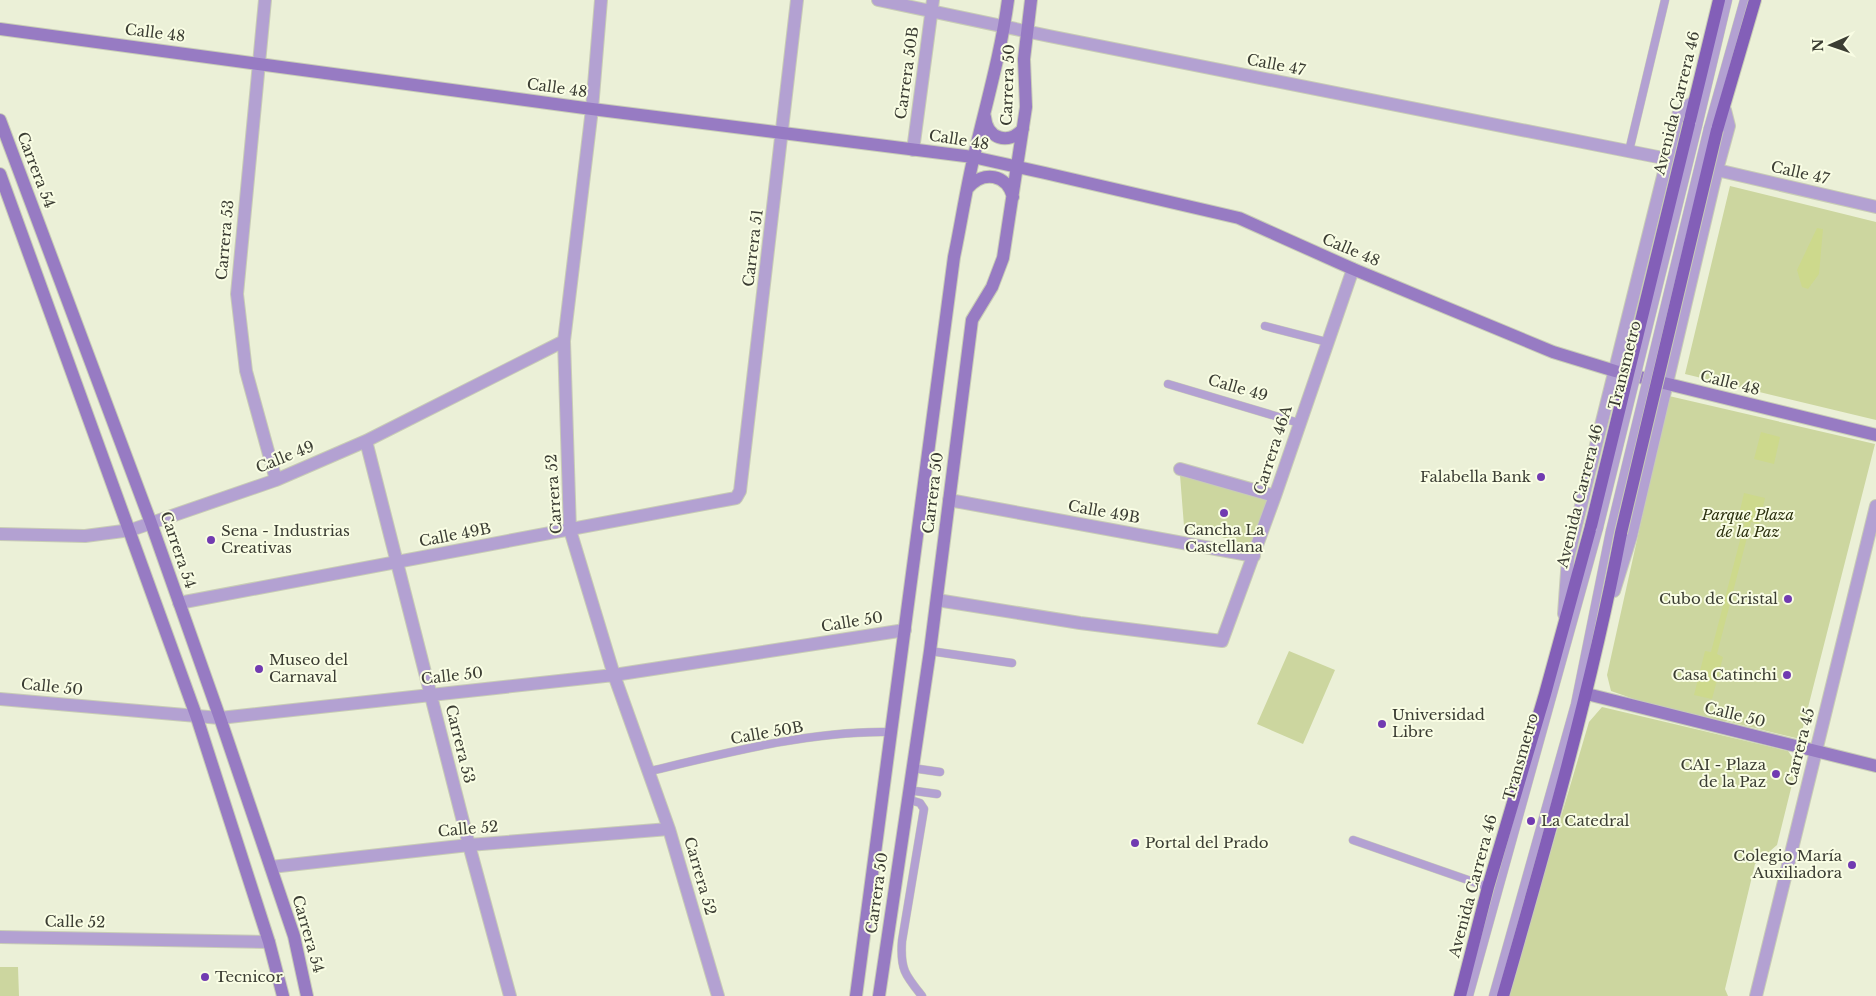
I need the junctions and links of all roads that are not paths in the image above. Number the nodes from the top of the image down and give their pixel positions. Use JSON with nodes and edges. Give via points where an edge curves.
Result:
{"nodes":[{"id":1,"x":265,"y":0,"type":"edge"},
{"id":2,"x":601,"y":0,"type":"edge"},
{"id":3,"x":797,"y":0,"type":"edge"},
{"id":4,"x":878,"y":0,"type":"edge"},
{"id":5,"x":1008,"y":0,"type":"edge"},
{"id":6,"x":1030,"y":0,"type":"edge"},
{"id":7,"x":1665,"y":0,"type":"edge"},
{"id":8,"x":1719,"y":0,"type":"edge"},
{"id":9,"x":1728,"y":0,"type":"edge"},
{"id":10,"x":1744,"y":0,"type":"edge"},
{"id":11,"x":1755,"y":0,"type":"edge"},
{"id":12,"x":932,"y":6,"type":"edge"},
{"id":13,"x":1004,"y":26,"type":"junction"},
{"id":14,"x":0,"y":30,"type":"edge"},
{"id":15,"x":1026,"y":31,"type":"junction"},
{"id":16,"x":258,"y":63,"type":"junction"},
{"id":17,"x":1694,"y":101,"type":"junction"},
{"id":18,"x":592,"y":109,"type":"junction"},
{"id":19,"x":1725,"y":110,"type":"junction"},
{"id":20,"x":985,"y":117,"type":"junction"},
{"id":21,"x":0,"y":120,"type":"edge"},
{"id":22,"x":1693,"y":125,"type":"junction"},
{"id":23,"x":1023,"y":129,"type":"junction"},
{"id":24,"x":1713,"y":129,"type":"junction"},
{"id":25,"x":783,"y":134,"type":"junction"},
{"id":26,"x":913,"y":150,"type":"junction"},
{"id":27,"x":1629,"y":151,"type":"junction"},
{"id":28,"x":973,"y":157,"type":"junction"},
{"id":29,"x":1668,"y":159,"type":"junction"},
{"id":30,"x":1018,"y":167,"type":"junction"},
{"id":31,"x":1717,"y":170,"type":"junction"},
{"id":32,"x":0,"y":174,"type":"edge"},
{"id":33,"x":968,"y":188,"type":"junction"},
{"id":34,"x":1014,"y":197,"type":"junction"},
{"id":35,"x":1876,"y":207,"type":"edge"},
{"id":36,"x":1353,"y":269,"type":"junction"},
{"id":37,"x":1265,"y":326,"type":"dead end"},
{"id":38,"x":564,"y":341,"type":"junction"},
{"id":39,"x":1327,"y":342,"type":"junction"},
{"id":40,"x":1615,"y":372,"type":"junction"},
{"id":41,"x":1168,"y":384,"type":"dead end"},
{"id":42,"x":1667,"y":385,"type":"junction"},
{"id":43,"x":1299,"y":422,"type":"junction"},
{"id":44,"x":1876,"y":435,"type":"edge"},
{"id":45,"x":366,"y":441,"type":"junction"},
{"id":46,"x":1180,"y":469,"type":"dead end"},
{"id":47,"x":276,"y":480,"type":"junction"},
{"id":48,"x":1275,"y":496,"type":"junction"},
{"id":49,"x":736,"y":498,"type":"joint"},
{"id":50,"x":949,"y":500,"type":"junction"},
{"id":51,"x":1876,"y":506,"type":"edge"},
{"id":52,"x":152,"y":523,"type":"junction"},
{"id":53,"x":1595,"y":527,"type":"junction"},
{"id":54,"x":131,"y":530,"type":"junction"},
{"id":55,"x":570,"y":530,"type":"junction"},
{"id":56,"x":1615,"y":532,"type":"junction"},
{"id":57,"x":0,"y":534,"type":"edge"},
{"id":58,"x":1254,"y":556,"type":"junction"},
{"id":59,"x":398,"y":562,"type":"junction"},
{"id":60,"x":937,"y":600,"type":"junction"},
{"id":61,"x":179,"y":603,"type":"junction"},
{"id":62,"x":1563,"y":624,"type":"junction"},
{"id":63,"x":905,"y":630,"type":"junction"},
{"id":64,"x":1602,"y":630,"type":"junction"},
{"id":65,"x":930,"y":651,"type":"junction"},
{"id":66,"x":1012,"y":663,"type":"dead end"},
{"id":67,"x":614,"y":675,"type":"junction"},
{"id":68,"x":1586,"y":694,"type":"junction"},
{"id":69,"x":430,"y":695,"type":"junction"},
{"id":70,"x":0,"y":699,"type":"edge"},
{"id":71,"x":198,"y":718,"type":"junction"},
{"id":72,"x":220,"y":718,"type":"junction"},
{"id":73,"x":890,"y":732,"type":"junction"},
{"id":74,"x":1816,"y":752,"type":"junction"},
{"id":75,"x":1876,"y":766,"type":"edge"},
{"id":76,"x":912,"y":768,"type":"junction"},
{"id":77,"x":651,"y":771,"type":"junction"},
{"id":78,"x":940,"y":772,"type":"dead end"},
{"id":79,"x":908,"y":794,"type":"junction"},
{"id":80,"x":938,"y":794,"type":"dead end"},
{"id":81,"x":669,"y":828,"type":"junction"},
{"id":82,"x":1352,"y":840,"type":"dead end"},
{"id":83,"x":469,"y":845,"type":"junction"},
{"id":84,"x":270,"y":867,"type":"junction"},
{"id":85,"x":1488,"y":887,"type":"junction"},
{"id":86,"x":0,"y":937,"type":"edge"},
{"id":87,"x":269,"y":942,"type":"junction"},
{"id":88,"x":283,"y":996,"type":"edge"},
{"id":89,"x":307,"y":996,"type":"edge"},
{"id":90,"x":510,"y":996,"type":"edge"},
{"id":91,"x":718,"y":996,"type":"edge"},
{"id":92,"x":856,"y":996,"type":"edge"},
{"id":93,"x":879,"y":996,"type":"edge"},
{"id":94,"x":922,"y":996,"type":"edge"},
{"id":95,"x":1460,"y":996,"type":"edge"},
{"id":96,"x":1469,"y":996,"type":"edge"},
{"id":97,"x":1494,"y":996,"type":"edge"},
{"id":98,"x":1503,"y":996,"type":"edge"},
{"id":99,"x":1756,"y":996,"type":"edge"}],
"edges":[{"from":1,"to":16,"type":"street","name":"Carrera 53"},
{"from":2,"to":18,"type":"street","name":"Carrera 52"},
{"from":3,"to":25,"type":"street","name":"Carrera 51"},
{"from":4,"to":12,"type":"street","name":"Calle 47"},
{"from":5,"to":13,"type":"street","name":"Carrera 50"},
{"from":6,"to":15,"type":"street","name":"Carrera 50"},
{"from":7,"to":27,"type":"lane"},
{"from":8,"to":17,"type":"main road","name":"Avenida Carrera 46"},
{"from":9,"to":22,"type":"lane"},
{"from":10,"to":24,"type":"lane"},
{"from":11,"to":19,"type":"main road"},
{"from":12,"to":13,"type":"street","name":"Calle 47"},
{"from":12,"to":26,"type":"street","name":"Carrera 50B"},
{"from":13,"to":15,"type":"street","name":"Calle 47"},
{"from":13,"to":20,"type":"street","name":"Carrera 50"},
{"from":14,"to":16,"type":"street","name":"Calle 48"},
{"from":15,"to":23,"type":"street","name":"Carrera 50"},
{"from":15,"to":27,"type":"street","name":"Calle 47"},
{"from":16,"to":18,"type":"street","name":"Calle 48"},
{"from":16,"to":47,"type":"street","name":"Carrera 53","via":[[237,294],[246,371]]},
{"from":17,"to":22,"type":"main road","name":"Avenida Carrera 46"},
{"from":17,"to":29,"type":"street","via":[[1679,112]]},
{"from":18,"to":25,"type":"street","name":"Calle 48"},
{"from":18,"to":38,"type":"street","name":"Carrera 52"},
{"from":19,"to":24,"type":"main road"},
{"from":19,"to":31,"type":"street","via":[[1729,126]]},
{"from":20,"to":23,"type":"street","via":[[988,130],[999,138],[1012,138]]},
{"from":20,"to":28,"type":"street","name":"Carrera 50"},
{"from":21,"to":52,"type":"street","name":"Carrera 54"},
{"from":22,"to":53,"type":"main road","name":"Avenida Carrera 46","bridge":true},
{"from":23,"to":30,"type":"street","name":"Carrera 50"},
{"from":24,"to":56,"type":"main road","bridge":true},
{"from":25,"to":26,"type":"street","name":"Calle 48"},
{"from":25,"to":49,"type":"street","name":"Carrera 51","via":[[740,491]]},
{"from":26,"to":28,"type":"street","name":"Calle 48"},
{"from":27,"to":29,"type":"street","name":"Calle 47"},
{"from":28,"to":30,"type":"street","name":"Calle 48"},
{"from":28,"to":33,"type":"street","name":"Carrera 50"},
{"from":29,"to":40,"type":"street"},
{"from":30,"to":34,"type":"street","name":"Carrera 50"},
{"from":30,"to":36,"type":"street","name":"Calle 48","via":[[1239,218]]},
{"from":31,"to":35,"type":"street","name":"Calle 47"},
{"from":31,"to":42,"type":"street"},
{"from":32,"to":54,"type":"street"},
{"from":33,"to":34,"type":"street","via":[[979,178],[994,177],[1007,184]]},
{"from":33,"to":63,"type":"street","name":"Carrera 50","via":[[954,257]]},
{"from":34,"to":50,"type":"street","name":"Carrera 50","via":[[1003,258],[992,288],[972,320]]},
{"from":36,"to":39,"type":"street","name":"Carrera 46A"},
{"from":36,"to":40,"type":"street","name":"Calle 48","via":[[1553,352]]},
{"from":37,"to":39,"type":"lane"},
{"from":38,"to":45,"type":"street","name":"Calle 49"},
{"from":38,"to":55,"type":"street","name":"Carrera 52"},
{"from":39,"to":43,"type":"street","name":"Carrera 46A"},
{"from":40,"to":42,"type":"street","name":"Calle 48"},
{"from":40,"to":62,"type":"street","via":[[1568,558]]},
{"from":41,"to":43,"type":"lane","name":"Calle 49"},
{"from":42,"to":44,"type":"street","name":"Calle 48"},
{"from":42,"to":64,"type":"street","via":[[1631,536]]},
{"from":43,"to":48,"type":"street","name":"Carrera 46A"},
{"from":45,"to":47,"type":"street","name":"Calle 49"},
{"from":45,"to":59,"type":"street","name":"Carrera 53"},
{"from":46,"to":48,"type":"street"},
{"from":47,"to":52,"type":"street","name":"Calle 49"},
{"from":48,"to":58,"type":"street","name":"Carrera 46A"},
{"from":49,"to":55,"type":"street","name":"Calle 49B"},
{"from":50,"to":58,"type":"street","name":"Calle 49B"},
{"from":50,"to":60,"type":"street","name":"Carrera 50"},
{"from":51,"to":74,"type":"street","name":"Carrera 45"},
{"from":52,"to":54,"type":"street","name":"Calle 49"},
{"from":52,"to":61,"type":"street","name":"Carrera 54"},
{"from":53,"to":62,"type":"main road","name":"Avenida Carrera 46"},
{"from":53,"to":96,"type":"lane","name":"Transmetro"},
{"from":54,"to":57,"type":"street","name":"Calle 49","via":[[85,536]]},
{"from":54,"to":71,"type":"street"},
{"from":55,"to":59,"type":"street","name":"Calle 49B"},
{"from":55,"to":67,"type":"street","name":"Carrera 52"},
{"from":56,"to":64,"type":"main road"},
{"from":56,"to":97,"type":"lane","via":[[1575,704]]},
{"from":58,"to":60,"type":"street","name":"Carrera 46A","via":[[1222,641]]},
{"from":59,"to":61,"type":"street","name":"Calle 49B"},
{"from":59,"to":69,"type":"street","name":"Carrera 53"},
{"from":60,"to":65,"type":"street","name":"Carrera 50"},
{"from":61,"to":72,"type":"street","name":"Carrera 54"},
{"from":62,"to":85,"type":"main road","name":"Avenida Carrera 46"},
{"from":63,"to":67,"type":"street","name":"Calle 50"},
{"from":63,"to":73,"type":"street","name":"Carrera 50"},
{"from":64,"to":68,"type":"main road"},
{"from":65,"to":66,"type":"lane"},
{"from":65,"to":76,"type":"street","name":"Carrera 50"},
{"from":67,"to":69,"type":"street","name":"Calle 50"},
{"from":67,"to":77,"type":"street","name":"Carrera 52"},
{"from":68,"to":74,"type":"street","name":"Calle 50"},
{"from":68,"to":98,"type":"main road"},
{"from":69,"to":72,"type":"street","name":"Calle 50"},
{"from":69,"to":83,"type":"street","name":"Carrera 53"},
{"from":70,"to":71,"type":"street","name":"Calle 50"},
{"from":71,"to":72,"type":"street","name":"Calle 50"},
{"from":71,"to":87,"type":"street"},
{"from":72,"to":84,"type":"street","name":"Carrera 54"},
{"from":73,"to":77,"type":"lane","name":"Calle 50B","via":[[768,746]]},
{"from":73,"to":92,"type":"street","name":"Carrera 50"},
{"from":74,"to":75,"type":"street","name":"Calle 50"},
{"from":74,"to":99,"type":"street","name":"Carrera 45"},
{"from":76,"to":78,"type":"lane"},
{"from":76,"to":79,"type":"street","name":"Carrera 50"},
{"from":77,"to":81,"type":"street","name":"Carrera 52"},
{"from":79,"to":80,"type":"lane"},
{"from":79,"to":93,"type":"street","name":"Carrera 50"},
{"from":79,"to":94,"type":"lane","via":[[924,809],[901,962],[905,974]]},
{"from":81,"to":83,"type":"street","name":"Calle 52"},
{"from":81,"to":91,"type":"street","name":"Carrera 52"},
{"from":82,"to":85,"type":"lane"},
{"from":83,"to":84,"type":"street","name":"Calle 52"},
{"from":83,"to":90,"type":"street","name":"Carrera 53"},
{"from":84,"to":89,"type":"street","name":"Carrera 54","via":[[294,936]]},
{"from":85,"to":95,"type":"main road","name":"Avenida Carrera 46"},
{"from":86,"to":87,"type":"street","name":"Calle 52"},
{"from":87,"to":88,"type":"street"}]}
